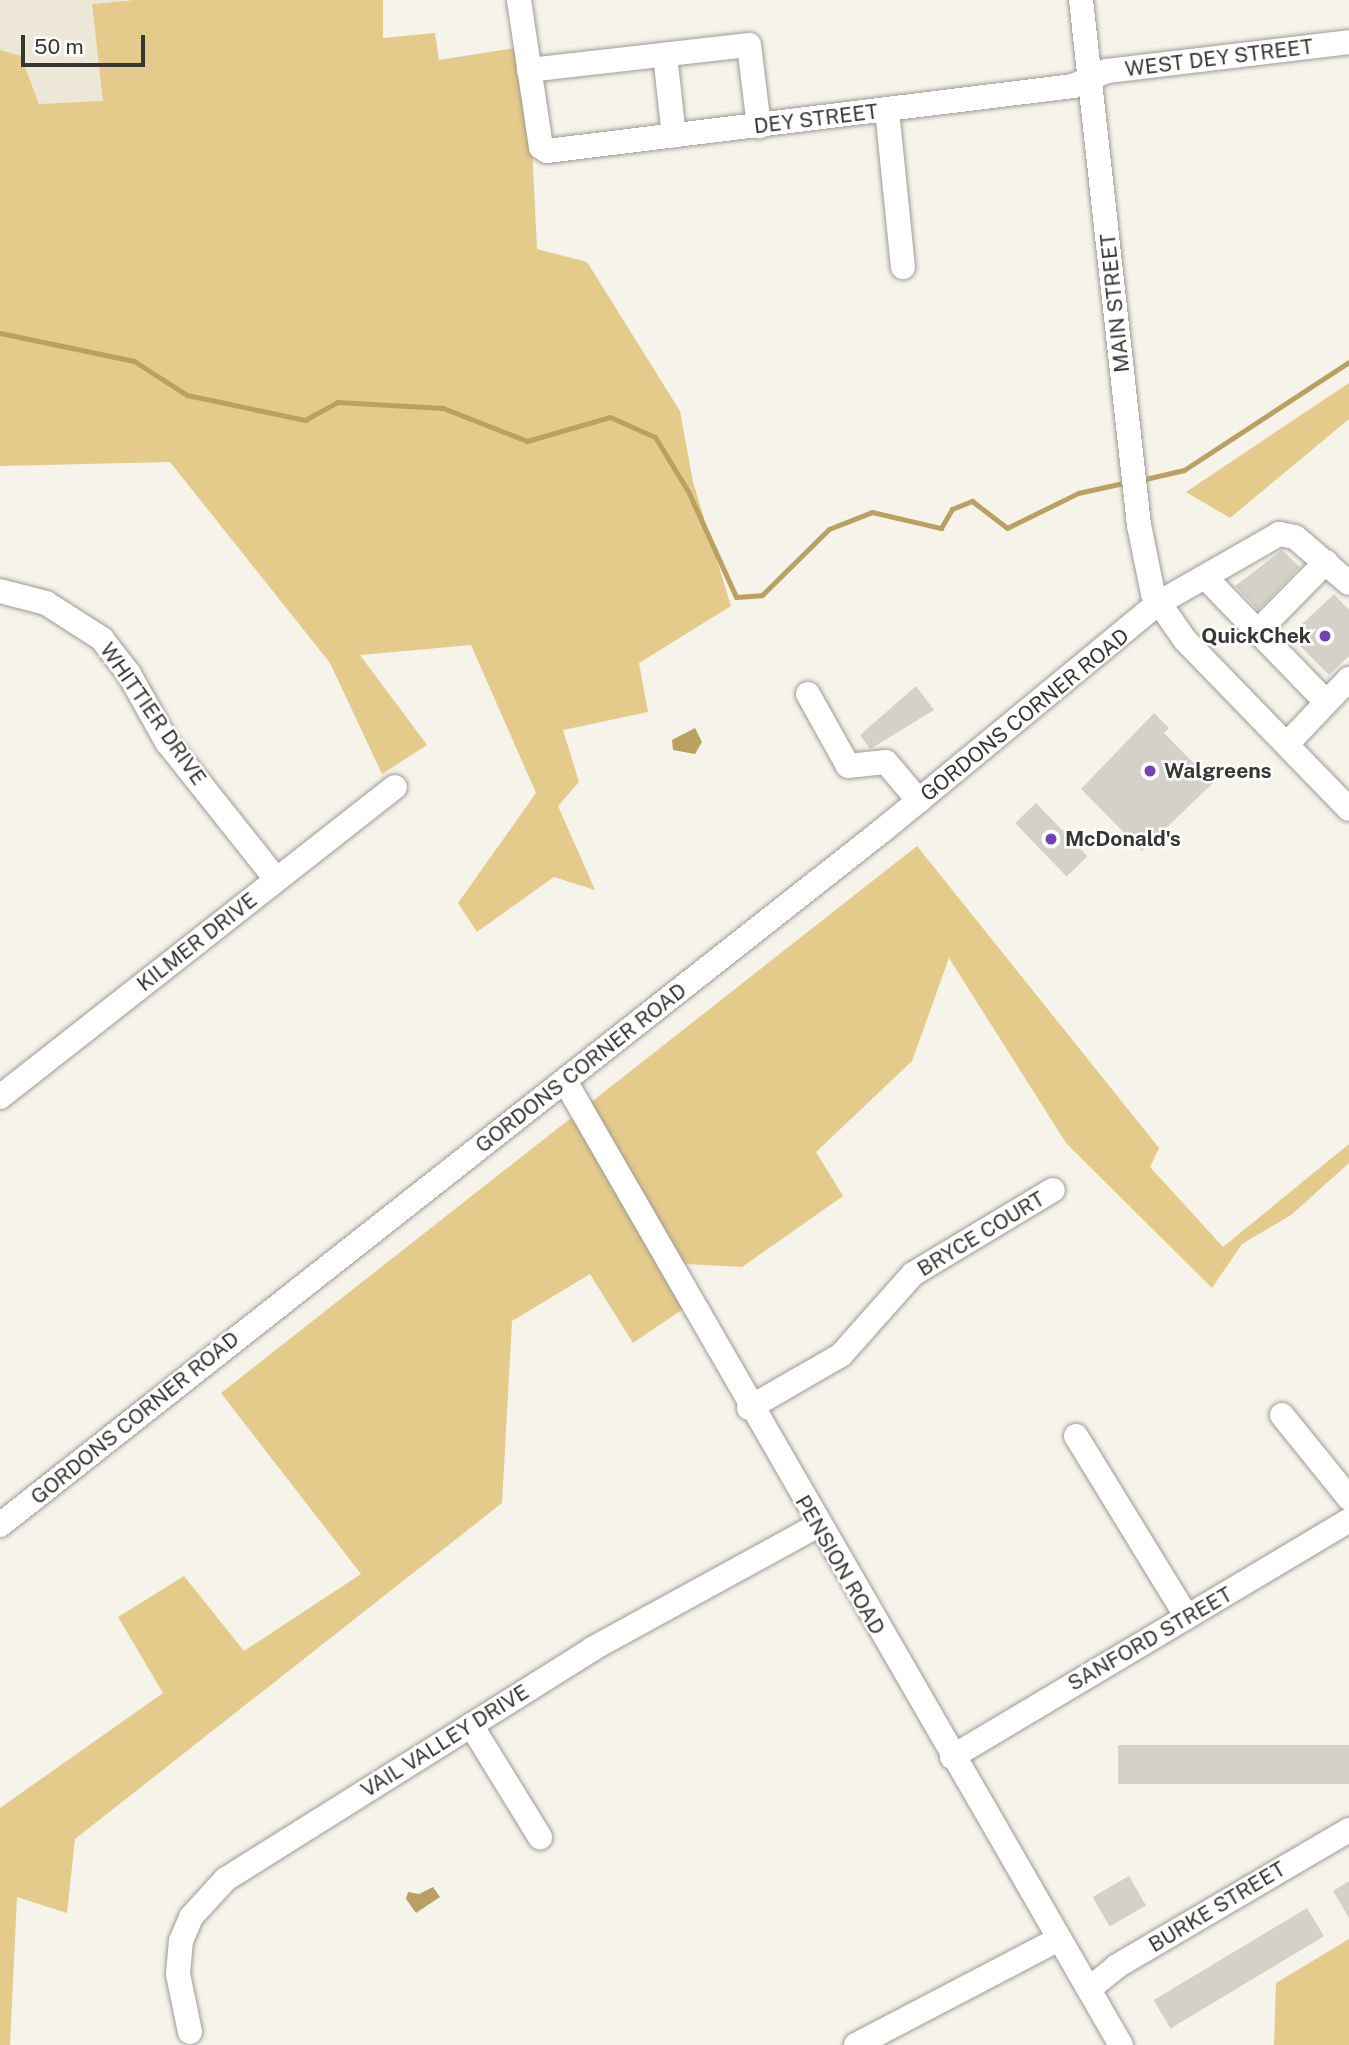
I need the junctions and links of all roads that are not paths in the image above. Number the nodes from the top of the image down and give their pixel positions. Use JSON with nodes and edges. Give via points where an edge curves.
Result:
{"nodes":[{"id":1,"x":519,"y":0,"type":"edge"},
{"id":2,"x":1081,"y":0,"type":"edge"},
{"id":3,"x":1349,"y":42,"type":"edge"},
{"id":4,"x":665,"y":55,"type":"junction"},
{"id":5,"x":529,"y":70,"type":"junction"},
{"id":6,"x":1090,"y":79,"type":"junction"},
{"id":7,"x":887,"y":110,"type":"junction"},
{"id":8,"x":760,"y":126,"type":"junction"},
{"id":9,"x":674,"y":136,"type":"junction"},
{"id":10,"x":903,"y":267,"type":"dead end"},
{"id":11,"x":1326,"y":562,"type":"junction"},
{"id":12,"x":1205,"y":577,"type":"junction"},
{"id":13,"x":1349,"y":583,"type":"edge"},
{"id":14,"x":0,"y":590,"type":"edge"},
{"id":15,"x":1157,"y":604,"type":"junction"},
{"id":16,"x":1258,"y":631,"type":"junction"},
{"id":17,"x":1349,"y":679,"type":"edge"},
{"id":18,"x":808,"y":694,"type":"dead end"},
{"id":19,"x":1326,"y":702,"type":"junction"},
{"id":20,"x":1287,"y":744,"type":"junction"},
{"id":21,"x":395,"y":787,"type":"dead end"},
{"id":22,"x":919,"y":801,"type":"junction"},
{"id":23,"x":1349,"y":809,"type":"edge"},
{"id":24,"x":276,"y":879,"type":"junction"},
{"id":25,"x":565,"y":1081,"type":"junction"},
{"id":26,"x":0,"y":1097,"type":"edge"},
{"id":27,"x":1052,"y":1190,"type":"dead end"},
{"id":28,"x":749,"y":1408,"type":"junction"},
{"id":29,"x":1282,"y":1415,"type":"dead end"},
{"id":30,"x":1076,"y":1436,"type":"dead end"},
{"id":31,"x":1349,"y":1498,"type":"edge"},
{"id":32,"x":1349,"y":1520,"type":"edge"},
{"id":33,"x":0,"y":1525,"type":"edge"},
{"id":34,"x":817,"y":1526,"type":"junction"},
{"id":35,"x":1187,"y":1618,"type":"junction"},
{"id":36,"x":471,"y":1725,"type":"junction"},
{"id":37,"x":952,"y":1757,"type":"junction"},
{"id":38,"x":1349,"y":1829,"type":"edge"},
{"id":39,"x":540,"y":1837,"type":"dead end"},
{"id":40,"x":1059,"y":1939,"type":"junction"},
{"id":41,"x":1088,"y":1989,"type":"junction"},
{"id":42,"x":190,"y":2032,"type":"dead end"},
{"id":43,"x":856,"y":2045,"type":"edge"},
{"id":44,"x":1121,"y":2045,"type":"edge"}],
"edges":[{"from":1,"to":5,"type":"street"},
{"from":2,"to":6,"type":"street","name":"MAIN STREET"},
{"from":3,"to":6,"type":"street","name":"WEST DEY STREET","via":[[1107,72]]},
{"from":4,"to":5,"type":"street"},
{"from":4,"to":8,"type":"street","via":[[751,46]]},
{"from":4,"to":9,"type":"street"},
{"from":5,"to":9,"type":"street","name":"DEY STREET","via":[[541,147],[547,151]]},
{"from":6,"to":7,"type":"street","name":"DEY STREET","via":[[1073,86]]},
{"from":6,"to":15,"type":"street","name":"MAIN STREET","via":[[1137,508]]},
{"from":7,"to":8,"type":"street","name":"DEY STREET"},
{"from":7,"to":10,"type":"street"},
{"from":8,"to":9,"type":"street","name":"DEY STREET"},
{"from":11,"to":12,"type":"street","name":"GORDONS CORNER ROAD","via":[[1295,537],[1279,534]]},
{"from":11,"to":13,"type":"street","name":"GORDONS CORNER ROAD"},
{"from":11,"to":16,"type":"street"},
{"from":12,"to":15,"type":"street","name":"GORDONS CORNER ROAD"},
{"from":12,"to":16,"type":"street"},
{"from":14,"to":24,"type":"street","name":"WHITTIER DRIVE","via":[[46,603],[102,639],[129,674],[167,742]]},
{"from":15,"to":20,"type":"street"},
{"from":15,"to":22,"type":"street","name":"GORDONS CORNER ROAD"},
{"from":16,"to":19,"type":"street"},
{"from":17,"to":19,"type":"street"},
{"from":18,"to":22,"type":"street","via":[[848,766],[886,762]]},
{"from":19,"to":20,"type":"street"},
{"from":20,"to":23,"type":"street"},
{"from":21,"to":24,"type":"street","name":"KILMER DRIVE"},
{"from":22,"to":25,"type":"street","name":"GORDONS CORNER ROAD"},
{"from":24,"to":26,"type":"street","name":"KILMER DRIVE"},
{"from":25,"to":28,"type":"street","name":"PENSION ROAD"},
{"from":25,"to":33,"type":"street","name":"GORDONS CORNER ROAD"},
{"from":27,"to":28,"type":"street","name":"BRYCE COURT","via":[[913,1274],[841,1355],[814,1376]]},
{"from":28,"to":34,"type":"street","name":"PENSION ROAD"},
{"from":29,"to":31,"type":"street"},
{"from":30,"to":35,"type":"street"},
{"from":32,"to":35,"type":"street","name":"SANFORD STREET"},
{"from":34,"to":36,"type":"street","name":"VAIL VALLEY DRIVE","via":[[592,1649]]},
{"from":34,"to":37,"type":"street","name":"PENSION ROAD"},
{"from":35,"to":37,"type":"street","name":"SANFORD STREET"},
{"from":36,"to":39,"type":"street"},
{"from":36,"to":42,"type":"street","name":"VAIL VALLEY DRIVE","via":[[226,1878],[206,1896],[191,1917],[177,1961]]},
{"from":37,"to":40,"type":"street","name":"PENSION ROAD"},
{"from":38,"to":41,"type":"street","name":"BURKE STREET","via":[[1117,1966]]},
{"from":40,"to":41,"type":"street","name":"PENSION ROAD"},
{"from":40,"to":43,"type":"street"},
{"from":41,"to":44,"type":"street","name":"PENSION ROAD"}]}
